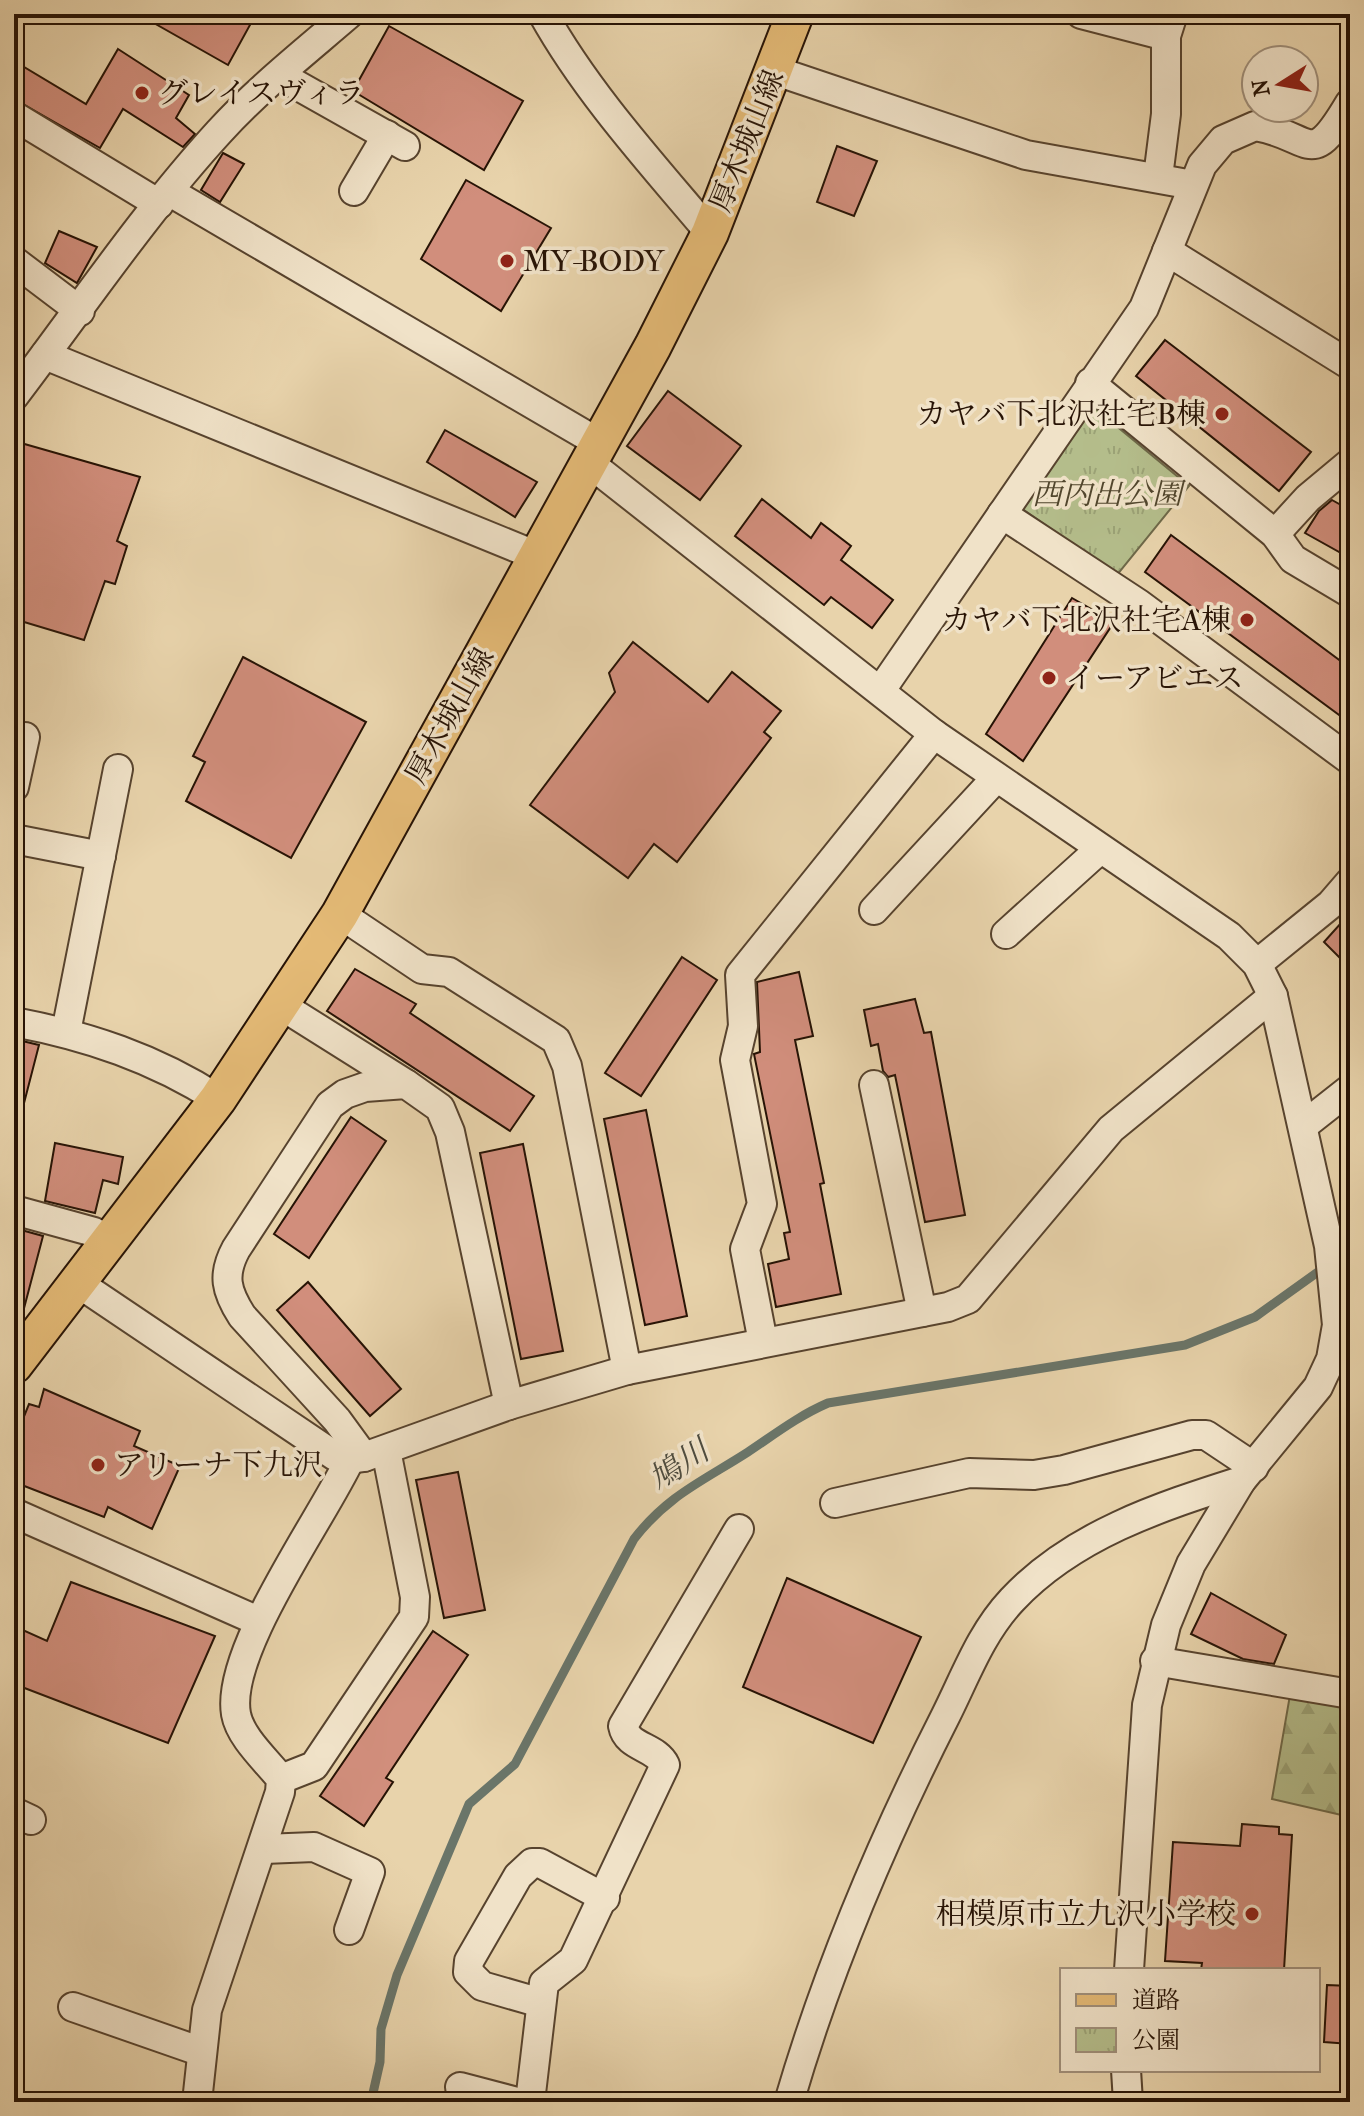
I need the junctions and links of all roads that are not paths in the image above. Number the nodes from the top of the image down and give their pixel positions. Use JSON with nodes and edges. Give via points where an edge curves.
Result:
{"nodes":[{"id":1,"x":349,"y":14,"type":"edge"},
{"id":2,"x":543,"y":14,"type":"edge"},
{"id":3,"x":795,"y":14,"type":"edge"},
{"id":4,"x":1081,"y":14,"type":"edge"},
{"id":5,"x":1169,"y":25,"type":"edge"},
{"id":6,"x":776,"y":71,"type":"junction"},
{"id":7,"x":279,"y":75,"type":"junction"},
{"id":8,"x":1350,"y":103,"type":"edge"},
{"id":9,"x":14,"y":116,"type":"edge"},
{"id":10,"x":1158,"y":177,"type":"junction"},
{"id":11,"x":1193,"y":185,"type":"junction"},
{"id":12,"x":354,"y":191,"type":"dead end"},
{"id":13,"x":164,"y":198,"type":"junction"},
{"id":14,"x":710,"y":233,"type":"junction"},
{"id":15,"x":1167,"y":251,"type":"junction"},
{"id":16,"x":14,"y":261,"type":"edge"},
{"id":17,"x":80,"y":311,"type":"junction"},
{"id":18,"x":45,"y":355,"type":"junction"},
{"id":19,"x":1350,"y":365,"type":"edge"},
{"id":20,"x":1090,"y":383,"type":"junction"},
{"id":21,"x":14,"y":396,"type":"edge"},
{"id":22,"x":594,"y":452,"type":"junction"},
{"id":23,"x":1347,"y":466,"type":"edge"},
{"id":24,"x":1002,"y":514,"type":"junction"},
{"id":25,"x":1275,"y":534,"type":"junction"},
{"id":26,"x":537,"y":556,"type":"junction"},
{"id":27,"x":1350,"y":593,"type":"edge"},
{"id":28,"x":881,"y":690,"type":"junction"},
{"id":29,"x":934,"y":734,"type":"junction"},
{"id":30,"x":25,"y":737,"type":"dead end"},
{"id":31,"x":1350,"y":760,"type":"edge"},
{"id":32,"x":118,"y":769,"type":"dead end"},
{"id":33,"x":996,"y":778,"type":"junction"},
{"id":34,"x":14,"y":787,"type":"edge"},
{"id":35,"x":14,"y":839,"type":"edge"},
{"id":36,"x":1099,"y":850,"type":"junction"},
{"id":37,"x":101,"y":856,"type":"junction"},
{"id":38,"x":1350,"y":882,"type":"edge"},
{"id":39,"x":878,"y":893,"type":"dead end"},
{"id":40,"x":340,"y":914,"type":"junction"},
{"id":41,"x":1006,"y":934,"type":"dead end"},
{"id":42,"x":1257,"y":964,"type":"junction"},
{"id":43,"x":1273,"y":996,"type":"junction"},
{"id":44,"x":282,"y":1006,"type":"junction"},
{"id":45,"x":14,"y":1022,"type":"edge"},
{"id":46,"x":66,"y":1032,"type":"junction"},
{"id":47,"x":406,"y":1084,"type":"junction"},
{"id":48,"x":874,"y":1085,"type":"dead end"},
{"id":49,"x":1350,"y":1089,"type":"edge"},
{"id":50,"x":218,"y":1099,"type":"junction"},
{"id":51,"x":1303,"y":1126,"type":"junction"},
{"id":52,"x":14,"y":1210,"type":"edge"},
{"id":53,"x":110,"y":1243,"type":"junction"},
{"id":54,"x":78,"y":1283,"type":"junction"},
{"id":55,"x":922,"y":1312,"type":"junction"},
{"id":56,"x":1343,"y":1325,"type":"edge"},
{"id":57,"x":763,"y":1342,"type":"junction"},
{"id":58,"x":14,"y":1365,"type":"edge"},
{"id":59,"x":627,"y":1370,"type":"junction"},
{"id":60,"x":509,"y":1405,"type":"junction"},
{"id":61,"x":367,"y":1455,"type":"junction"},
{"id":62,"x":1247,"y":1474,"type":"junction"},
{"id":63,"x":835,"y":1503,"type":"dead end"},
{"id":64,"x":14,"y":1513,"type":"edge"},
{"id":65,"x":739,"y":1529,"type":"dead end"},
{"id":66,"x":258,"y":1621,"type":"junction"},
{"id":67,"x":1155,"y":1661,"type":"junction"},
{"id":68,"x":1350,"y":1694,"type":"edge"},
{"id":69,"x":281,"y":1779,"type":"junction"},
{"id":70,"x":264,"y":1849,"type":"junction"},
{"id":71,"x":605,"y":1898,"type":"junction"},
{"id":72,"x":349,"y":1930,"type":"dead end"},
{"id":73,"x":1129,"y":1968,"type":"edge"},
{"id":74,"x":541,"y":2003,"type":"junction"},
{"id":75,"x":73,"y":2007,"type":"dead end"},
{"id":76,"x":202,"y":2052,"type":"junction"},
{"id":77,"x":1126,"y":2072,"type":"edge"},
{"id":78,"x":460,"y":2087,"type":"dead end"},
{"id":79,"x":197,"y":2102,"type":"edge"},
{"id":80,"x":517,"y":2102,"type":"edge"},
{"id":81,"x":530,"y":2102,"type":"edge"},
{"id":82,"x":789,"y":2102,"type":"edge"},
{"id":83,"x":1128,"y":2102,"type":"edge"}],
"edges":[{"from":1,"to":7,"type":"street"},
{"from":2,"to":14,"type":"street","via":[[624,129]]},
{"from":3,"to":6,"type":"main road","name":"厚木城山線"},
{"from":4,"to":5,"type":"street"},
{"from":5,"to":10,"type":"street"},
{"from":6,"to":10,"type":"street","via":[[1026,155]]},
{"from":6,"to":14,"type":"main road","name":"厚木城山線"},
{"from":7,"to":12,"type":"street","via":[[396,140]]},
{"from":7,"to":13,"type":"street","via":[[218,133]]},
{"from":8,"to":11,"type":"street","via":[[1319,144],[1305,145],[1255,126],[1231,134],[1214,148]]},
{"from":9,"to":13,"type":"street"},
{"from":10,"to":11,"type":"street"},
{"from":11,"to":15,"type":"street"},
{"from":13,"to":17,"type":"street"},
{"from":13,"to":22,"type":"street"},
{"from":14,"to":22,"type":"main road","name":"厚木城山線"},
{"from":15,"to":19,"type":"street"},
{"from":15,"to":20,"type":"street","via":[[1144,308]]},
{"from":16,"to":17,"type":"street"},
{"from":17,"to":18,"type":"street"},
{"from":18,"to":21,"type":"street"},
{"from":18,"to":26,"type":"street"},
{"from":20,"to":24,"type":"street"},
{"from":20,"to":25,"type":"street"},
{"from":22,"to":26,"type":"main road","name":"厚木城山線"},
{"from":22,"to":28,"type":"street"},
{"from":23,"to":25,"type":"street"},
{"from":24,"to":28,"type":"street"},
{"from":24,"to":31,"type":"street","via":[[1139,604]]},
{"from":25,"to":27,"type":"street","via":[[1293,559]]},
{"from":26,"to":40,"type":"main road","name":"厚木城山線"},
{"from":28,"to":29,"type":"street"},
{"from":29,"to":33,"type":"street"},
{"from":29,"to":57,"type":"street","via":[[740,975],[743,1026],[735,1060],[762,1204],[745,1249]]},
{"from":30,"to":34,"type":"street"},
{"from":32,"to":37,"type":"street"},
{"from":33,"to":36,"type":"street"},
{"from":33,"to":39,"type":"street"},
{"from":35,"to":37,"type":"street"},
{"from":36,"to":41,"type":"street"},
{"from":36,"to":42,"type":"street","via":[[1215,925]]},
{"from":37,"to":46,"type":"street"},
{"from":38,"to":42,"type":"street"},
{"from":40,"to":44,"type":"main road","name":"厚木城山線"},
{"from":40,"to":59,"type":"street","via":[[422,969],[449,972],[556,1040],[567,1066]]},
{"from":42,"to":43,"type":"street"},
{"from":43,"to":51,"type":"street"},
{"from":43,"to":55,"type":"street","via":[[1111,1129],[968,1299]]},
{"from":44,"to":47,"type":"street"},
{"from":44,"to":50,"type":"main road","name":"厚木城山線"},
{"from":45,"to":46,"type":"street"},
{"from":46,"to":50,"type":"street","via":[[133,1053]]},
{"from":47,"to":60,"type":"street","via":[[440,1108],[450,1132]]},
{"from":47,"to":61,"type":"street","via":[[365,1087],[330,1105],[225,1274],[242,1316]]},
{"from":48,"to":55,"type":"street"},
{"from":49,"to":51,"type":"street"},
{"from":50,"to":53,"type":"main road","name":"厚木城山線"},
{"from":51,"to":56,"type":"street"},
{"from":52,"to":53,"type":"street","via":[[94,1232]]},
{"from":53,"to":54,"type":"main road","name":"厚木城山線"},
{"from":54,"to":58,"type":"main road","name":"厚木城山線"},
{"from":54,"to":61,"type":"street","via":[[335,1456]]},
{"from":55,"to":57,"type":"street"},
{"from":56,"to":62,"type":"street","via":[[1318,1387]]},
{"from":57,"to":59,"type":"street"},
{"from":59,"to":60,"type":"street"},
{"from":60,"to":61,"type":"street"},
{"from":61,"to":66,"type":"street"},
{"from":61,"to":69,"type":"street","via":[[415,1597],[414,1617],[314,1766]]},
{"from":62,"to":63,"type":"street","via":[[1206,1435],[1192,1435],[1034,1475],[969,1473],[861,1484]]},
{"from":62,"to":67,"type":"street","via":[[1191,1564]]},
{"from":62,"to":82,"type":"street","via":[[1129,1519],[1089,1541],[1012,1600],[994,1624],[971,1659],[903,1799],[812,2021]]},
{"from":64,"to":66,"type":"street"},
{"from":65,"to":71,"type":"street","via":[[623,1726],[629,1739],[661,1757],[665,1765]]},
{"from":66,"to":69,"type":"street","via":[[239,1686],[236,1717]]},
{"from":67,"to":68,"type":"street"},
{"from":67,"to":73,"type":"street","via":[[1142,1748]]},
{"from":69,"to":70,"type":"street"},
{"from":70,"to":72,"type":"street","via":[[314,1847],[370,1872]]},
{"from":70,"to":76,"type":"street","via":[[207,2010]]},
{"from":71,"to":74,"type":"street","via":[[573,1960],[544,1983]]},
{"from":71,"to":74,"type":"street","via":[[540,1863],[532,1863],[518,1876],[469,1961],[468,1972],[482,1986]]},
{"from":74,"to":81,"type":"street"},
{"from":75,"to":76,"type":"street"},
{"from":76,"to":79,"type":"street"},
{"from":77,"to":83,"type":"street"},
{"from":78,"to":80,"type":"street"}]}
